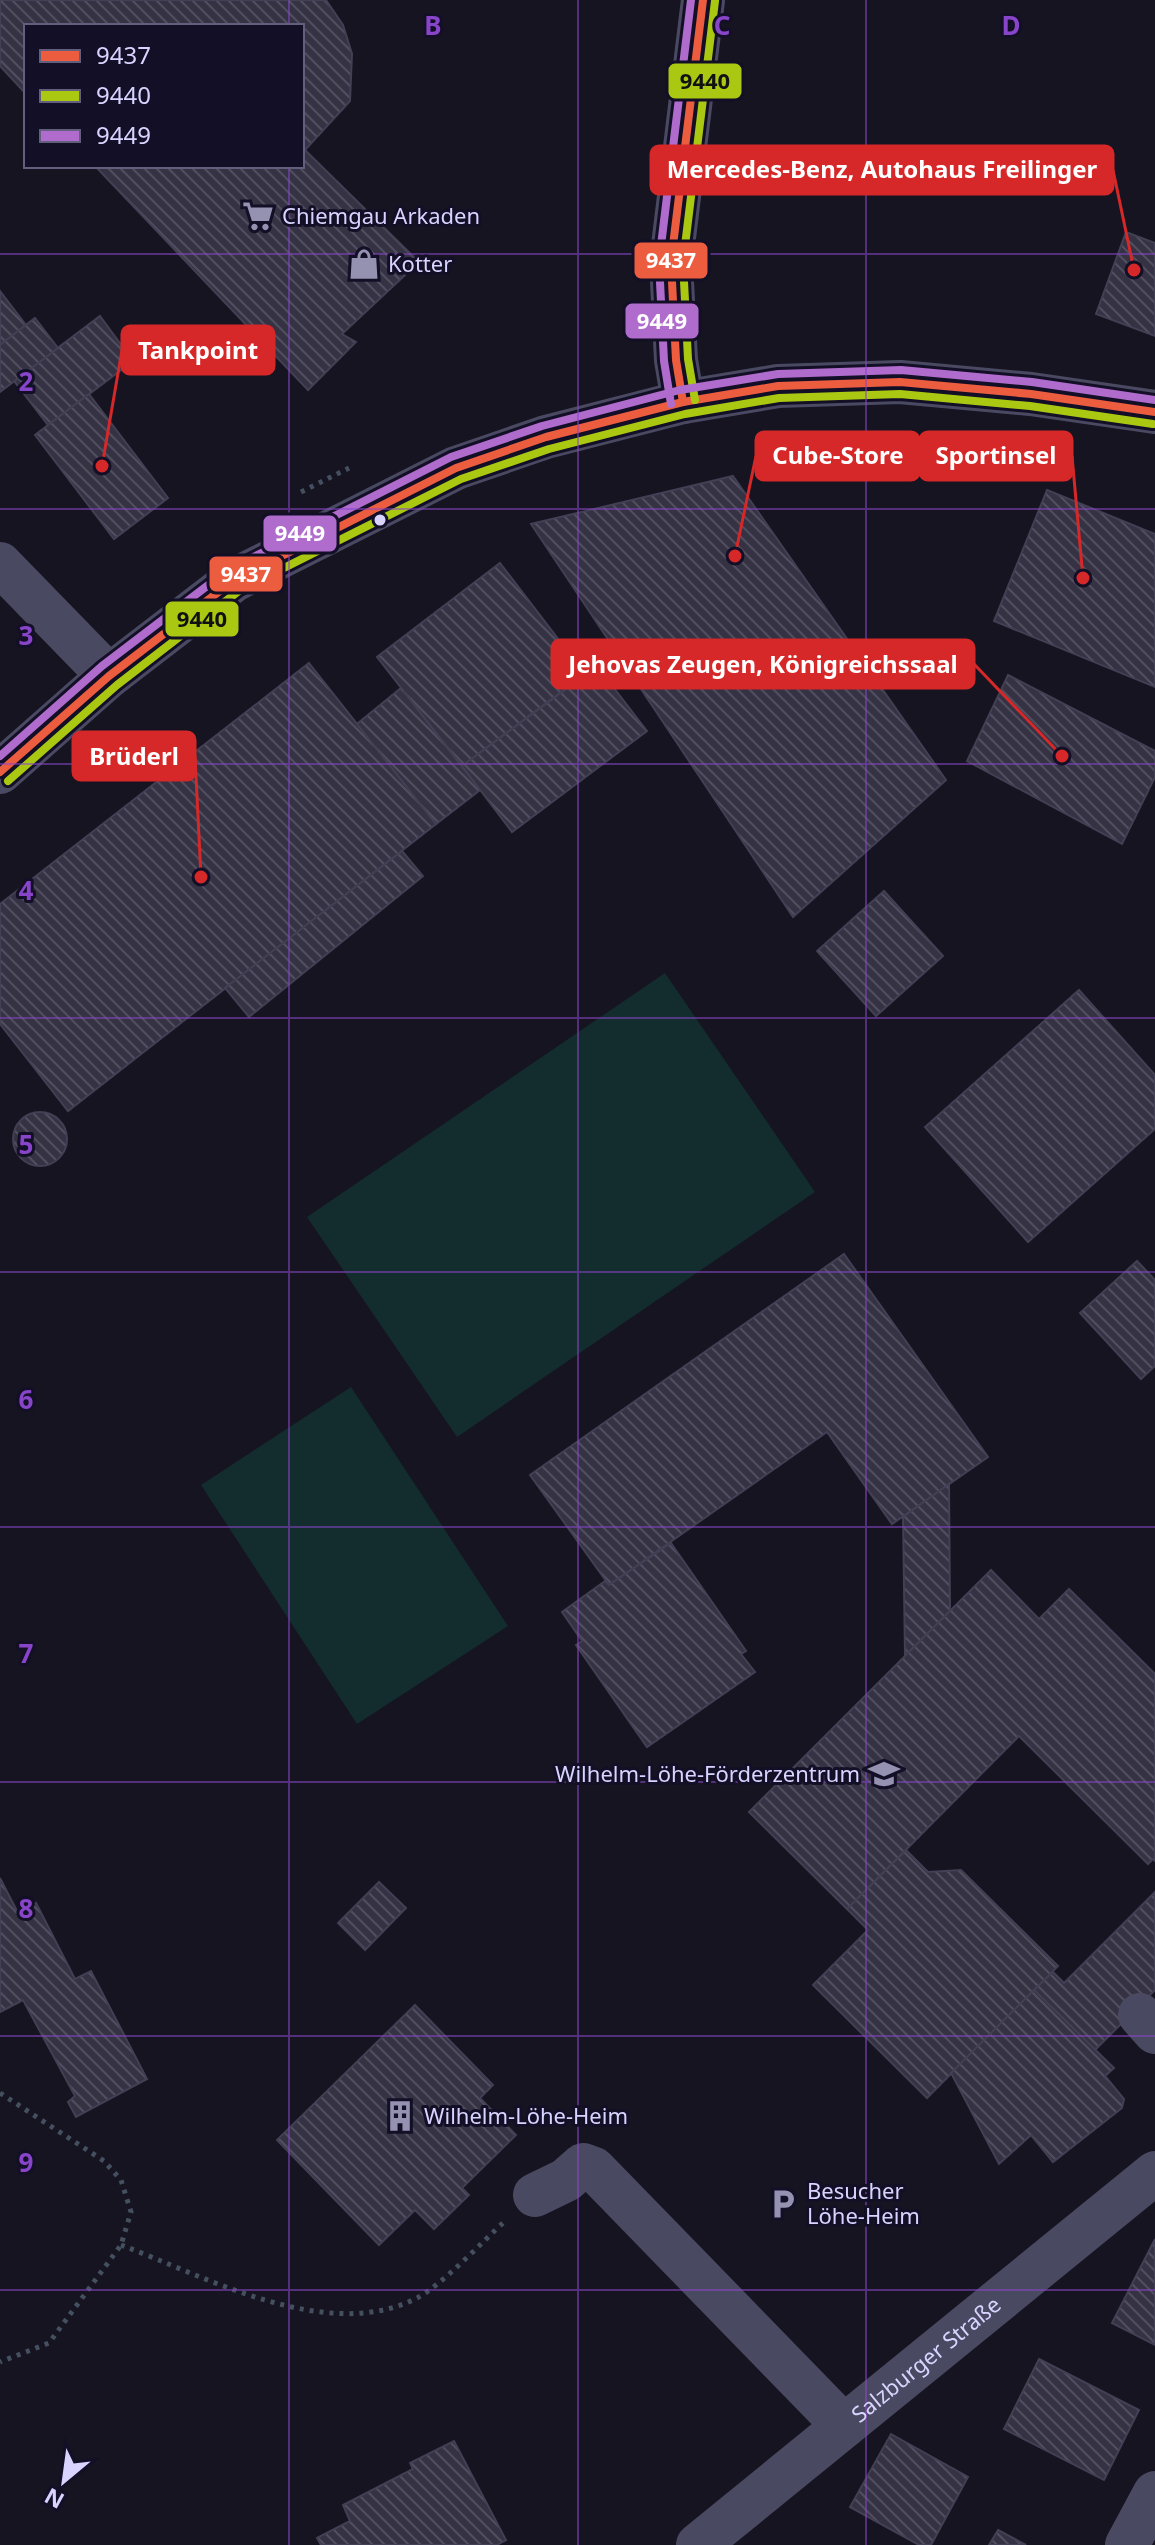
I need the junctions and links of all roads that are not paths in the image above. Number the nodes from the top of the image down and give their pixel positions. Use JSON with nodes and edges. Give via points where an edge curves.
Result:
{"nodes":[{"id":1,"x":703,"y":0,"type":"edge"},
{"id":2,"x":683,"y":402,"type":"junction"},
{"id":3,"x":1155,"y":412,"type":"edge"},
{"id":4,"x":0,"y":564,"type":"edge"},
{"id":5,"x":109,"y":676,"type":"junction"},
{"id":6,"x":0,"y":772,"type":"edge"},
{"id":7,"x":1155,"y":2173,"type":"edge"},
{"id":8,"x":535,"y":2195,"type":"road end"},
{"id":9,"x":844,"y":2426,"type":"junction"},
{"id":10,"x":1155,"y":2493,"type":"edge"},
{"id":11,"x":698,"y":2545,"type":"edge"},
{"id":12,"x":1127,"y":2545,"type":"edge"}],
"edges":[{"from":1,"to":2,"type":"street","via":[[671,262]]},
{"from":2,"to":3,"type":"street","via":[[778,386],[900,382]]},
{"from":2,"to":5,"type":"street","via":[[546,437],[456,468],[234,580]]},
{"from":4,"to":5,"type":"street"},
{"from":5,"to":6,"type":"street"},
{"from":7,"to":9,"type":"street","name":"Salzburger Straße"},
{"from":8,"to":9,"type":"street","via":[[583,2165],[594,2169]]},
{"from":9,"to":11,"type":"street","name":"Salzburger Straße"},
{"from":10,"to":12,"type":"street"}]}
